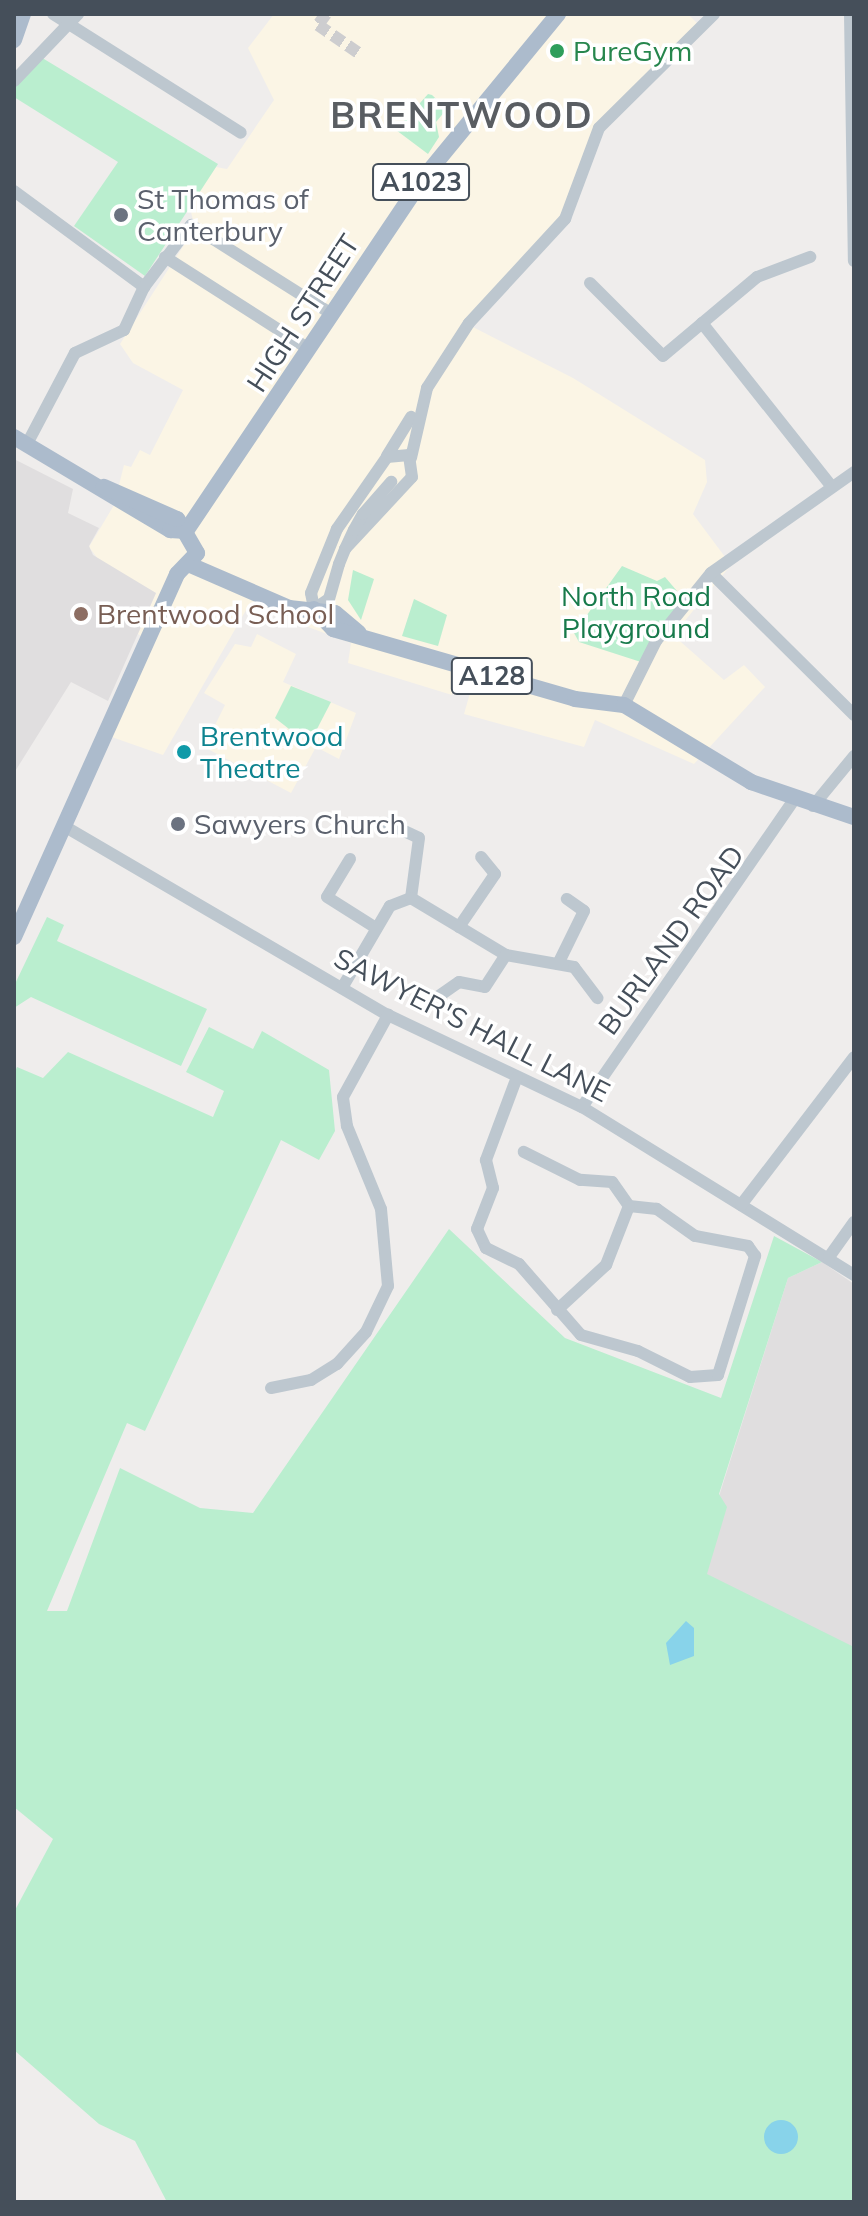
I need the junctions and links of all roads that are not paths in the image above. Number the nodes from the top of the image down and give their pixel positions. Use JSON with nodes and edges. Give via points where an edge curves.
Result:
{"nodes":[{"id":1,"x":23,"y":14,"type":"edge"},
{"id":2,"x":53,"y":14,"type":"edge"},
{"id":3,"x":558,"y":14,"type":"edge"},
{"id":4,"x":714,"y":14,"type":"edge"},
{"id":5,"x":850,"y":14,"type":"edge"},
{"id":6,"x":75,"y":19,"type":"edge"},
{"id":7,"x":14,"y":40,"type":"edge"},
{"id":8,"x":14,"y":81,"type":"edge"},
{"id":9,"x":241,"y":133,"type":"dead end"},
{"id":10,"x":14,"y":191,"type":"edge"},
{"id":11,"x":165,"y":257,"type":"junction"},
{"id":12,"x":810,"y":257,"type":"dead end"},
{"id":13,"x":854,"y":261,"type":"edge"},
{"id":14,"x":590,"y":283,"type":"dead end"},
{"id":15,"x":144,"y":287,"type":"junction"},
{"id":16,"x":332,"y":314,"type":"junction"},
{"id":17,"x":702,"y":323,"type":"junction"},
{"id":18,"x":309,"y":349,"type":"junction"},
{"id":19,"x":421,"y":401,"type":"junction"},
{"id":20,"x":20,"y":440,"type":"edge"},
{"id":21,"x":411,"y":458,"type":"junction"},
{"id":22,"x":385,"y":460,"type":"junction"},
{"id":23,"x":854,"y":472,"type":"edge"},
{"id":24,"x":398,"y":482,"type":"junction"},
{"id":25,"x":832,"y":487,"type":"junction"},
{"id":26,"x":186,"y":531,"type":"junction"},
{"id":27,"x":195,"y":569,"type":"junction"},
{"id":28,"x":711,"y":573,"type":"junction"},
{"id":29,"x":314,"y":609,"type":"junction"},
{"id":30,"x":150,"y":642,"type":"junction"},
{"id":31,"x":624,"y":705,"type":"junction"},
{"id":32,"x":854,"y":715,"type":"edge"},
{"id":33,"x":854,"y":756,"type":"edge"},
{"id":34,"x":794,"y":800,"type":"junction"},
{"id":35,"x":813,"y":806,"type":"junction"},
{"id":36,"x":854,"y":817,"type":"edge"},
{"id":37,"x":387,"y":823,"type":"dead end"},
{"id":38,"x":64,"y":826,"type":"junction"},
{"id":39,"x":481,"y":857,"type":"dead end"},
{"id":40,"x":350,"y":859,"type":"dead end"},
{"id":41,"x":411,"y":898,"type":"junction"},
{"id":42,"x":567,"y":899,"type":"dead end"},
{"id":43,"x":459,"y":927,"type":"junction"},
{"id":44,"x":376,"y":928,"type":"junction"},
{"id":45,"x":14,"y":937,"type":"edge"},
{"id":46,"x":506,"y":955,"type":"junction"},
{"id":47,"x":558,"y":964,"type":"junction"},
{"id":48,"x":342,"y":988,"type":"junction"},
{"id":49,"x":439,"y":996,"type":"dead end"},
{"id":50,"x":597,"y":998,"type":"dead end"},
{"id":51,"x":388,"y":1015,"type":"junction"},
{"id":52,"x":854,"y":1057,"type":"edge"},
{"id":53,"x":517,"y":1077,"type":"junction"},
{"id":54,"x":582,"y":1107,"type":"junction"},
{"id":55,"x":524,"y":1152,"type":"dead end"},
{"id":56,"x":741,"y":1205,"type":"junction"},
{"id":57,"x":629,"y":1206,"type":"junction"},
{"id":58,"x":854,"y":1222,"type":"edge"},
{"id":59,"x":829,"y":1257,"type":"junction"},
{"id":60,"x":854,"y":1275,"type":"edge"},
{"id":61,"x":557,"y":1310,"type":"junction"},
{"id":62,"x":271,"y":1388,"type":"dead end"}],
"edges":[{"from":1,"to":7,"type":"main road"},
{"from":2,"to":6,"type":"street"},
{"from":3,"to":16,"type":"main road","name":"HIGH STREET","number":"A1023","via":[[437,161]]},
{"from":4,"to":19,"type":"street","via":[[599,128],[565,219],[469,323]]},
{"from":5,"to":13,"type":"street"},
{"from":6,"to":8,"type":"street"},
{"from":6,"to":9,"type":"street"},
{"from":10,"to":15,"type":"street"},
{"from":11,"to":15,"type":"street"},
{"from":11,"to":16,"type":"street","via":[[194,225]]},
{"from":11,"to":18,"type":"street"},
{"from":12,"to":17,"type":"street","via":[[760,274]]},
{"from":14,"to":17,"type":"street","via":[[657,356]]},
{"from":15,"to":20,"type":"street","via":[[124,330],[75,353]]},
{"from":16,"to":18,"type":"main road","name":"HIGH STREET","number":"A1023"},
{"from":17,"to":25,"type":"street"},
{"from":18,"to":26,"type":"main road","name":"HIGH STREET","number":"A1023","via":[[221,490]]},
{"from":19,"to":21,"type":"street"},
{"from":19,"to":22,"type":"street"},
{"from":20,"to":26,"type":"main road","via":[[170,530]]},
{"from":21,"to":22,"type":"street","via":[[400,452]]},
{"from":21,"to":24,"type":"street","via":[[414,472]]},
{"from":22,"to":24,"type":"street"},
{"from":22,"to":29,"type":"street","via":[[324,554],[311,593]]},
{"from":23,"to":25,"type":"street"},
{"from":24,"to":29,"type":"street","via":[[376,494],[345,549],[329,599]]},
{"from":25,"to":28,"type":"street"},
{"from":26,"to":27,"type":"main road"},
{"from":27,"to":29,"type":"main road","via":[[209,565],[238,586],[289,608]]},
{"from":27,"to":30,"type":"main road"},
{"from":27,"to":30,"type":"main road","via":[[177,574]]},
{"from":28,"to":31,"type":"street","via":[[656,641]]},
{"from":28,"to":32,"type":"street"},
{"from":29,"to":31,"type":"main road","number":"A128","via":[[325,626],[575,699]]},
{"from":30,"to":38,"type":"main road"},
{"from":31,"to":34,"type":"main road","number":"A128","via":[[737,774]]},
{"from":33,"to":35,"type":"street"},
{"from":34,"to":35,"type":"main road","number":"A128"},
{"from":34,"to":54,"type":"street","name":"BURLAND ROAD"},
{"from":35,"to":36,"type":"main road","number":"A128"},
{"from":37,"to":41,"type":"street","via":[[419,838]]},
{"from":38,"to":45,"type":"main road"},
{"from":38,"to":48,"type":"street","name":"SAWYER'S HALL LANE"},
{"from":39,"to":43,"type":"street","via":[[495,874]]},
{"from":40,"to":44,"type":"street","via":[[327,897]]},
{"from":41,"to":43,"type":"street"},
{"from":41,"to":44,"type":"street","via":[[390,906]]},
{"from":42,"to":47,"type":"street","via":[[584,911]]},
{"from":43,"to":46,"type":"street"},
{"from":44,"to":48,"type":"street"},
{"from":46,"to":47,"type":"street"},
{"from":46,"to":49,"type":"street","via":[[485,987],[459,982]]},
{"from":47,"to":50,"type":"street","via":[[585,976]]},
{"from":48,"to":51,"type":"street","name":"SAWYER'S HALL LANE"},
{"from":51,"to":53,"type":"street","name":"SAWYER'S HALL LANE"},
{"from":51,"to":62,"type":"street","via":[[343,1097],[347,1126],[381,1209],[388,1286],[366,1332],[337,1364],[311,1380]]},
{"from":52,"to":56,"type":"street"},
{"from":53,"to":54,"type":"street","name":"SAWYER'S HALL LANE"},
{"from":53,"to":61,"type":"street","via":[[486,1160],[493,1188],[477,1229],[486,1248],[519,1264]]},
{"from":54,"to":56,"type":"street","name":"SAWYER'S HALL LANE"},
{"from":55,"to":57,"type":"street","via":[[580,1180],[612,1182]]},
{"from":56,"to":59,"type":"street","name":"SAWYER'S HALL LANE"},
{"from":57,"to":61,"type":"street","via":[[606,1265]]},
{"from":57,"to":61,"type":"street","via":[[657,1209],[695,1236],[748,1246],[755,1256],[718,1375],[690,1377],[638,1351],[581,1335]]},
{"from":58,"to":59,"type":"street"},
{"from":59,"to":60,"type":"street","name":"SAWYER'S HALL LANE"}]}
